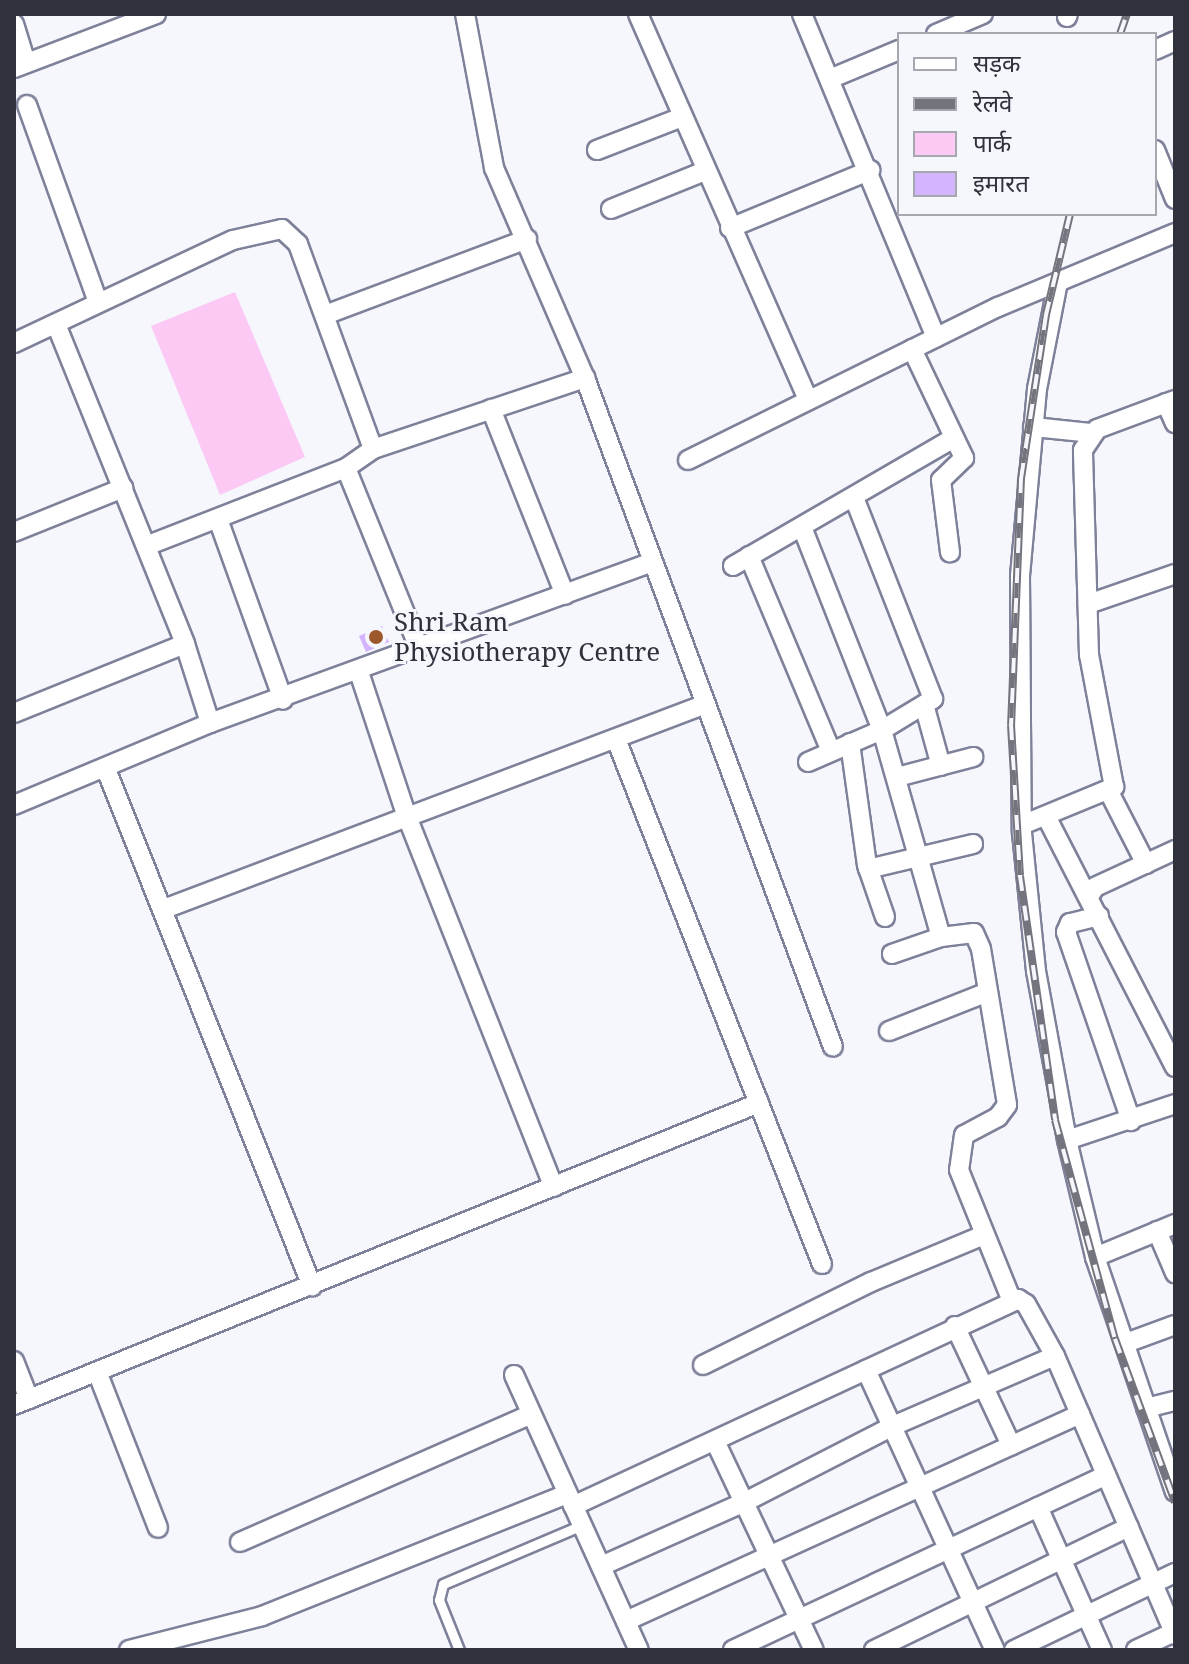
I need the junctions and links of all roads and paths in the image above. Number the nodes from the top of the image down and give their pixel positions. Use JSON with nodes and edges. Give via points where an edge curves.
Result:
{"nodes":[{"id":1,"x":156,"y":14,"type":"edge"},
{"id":2,"x":465,"y":14,"type":"edge"},
{"id":3,"x":638,"y":14,"type":"edge"},
{"id":4,"x":802,"y":14,"type":"edge"},
{"id":5,"x":983,"y":14,"type":"edge"},
{"id":6,"x":14,"y":24,"type":"edge"},
{"id":7,"x":941,"y":32,"type":"edge"},
{"id":8,"x":897,"y":51,"type":"edge"},
{"id":9,"x":20,"y":65,"type":"edge"},
{"id":10,"x":832,"y":78,"type":"junction"},
{"id":11,"x":27,"y":105,"type":"dead end"},
{"id":12,"x":682,"y":117,"type":"junction"},
{"id":13,"x":597,"y":150,"type":"dead end"},
{"id":14,"x":1157,"y":155,"type":"edge"},
{"id":15,"x":871,"y":170,"type":"junction"},
{"id":16,"x":705,"y":171,"type":"junction"},
{"id":17,"x":1175,"y":199,"type":"edge"},
{"id":18,"x":611,"y":209,"type":"dead end"},
{"id":19,"x":730,"y":228,"type":"junction"},
{"id":20,"x":1175,"y":233,"type":"edge"},
{"id":21,"x":527,"y":239,"type":"junction"},
{"id":22,"x":1058,"y":282,"type":"junction"},
{"id":23,"x":98,"y":302,"type":"junction"},
{"id":24,"x":325,"y":315,"type":"junction"},
{"id":25,"x":56,"y":324,"type":"junction"},
{"id":26,"x":936,"y":337,"type":"junction"},
{"id":27,"x":14,"y":343,"type":"edge"},
{"id":28,"x":912,"y":349,"type":"junction"},
{"id":29,"x":585,"y":378,"type":"junction"},
{"id":30,"x":808,"y":400,"type":"junction"},
{"id":31,"x":1170,"y":401,"type":"edge"},
{"id":32,"x":491,"y":409,"type":"junction"},
{"id":33,"x":1175,"y":423,"type":"edge"},
{"id":34,"x":1033,"y":427,"type":"junction"},
{"id":35,"x":1091,"y":433,"type":"junction"},
{"id":36,"x":954,"y":438,"type":"junction"},
{"id":37,"x":373,"y":449,"type":"junction"},
{"id":38,"x":688,"y":460,"type":"dead end"},
{"id":39,"x":346,"y":468,"type":"junction"},
{"id":40,"x":123,"y":488,"type":"junction"},
{"id":41,"x":854,"y":497,"type":"junction"},
{"id":42,"x":218,"y":519,"type":"junction"},
{"id":43,"x":802,"y":527,"type":"junction"},
{"id":44,"x":14,"y":532,"type":"edge"},
{"id":45,"x":146,"y":546,"type":"junction"},
{"id":46,"x":950,"y":552,"type":"dead end"},
{"id":47,"x":650,"y":563,"type":"junction"},
{"id":48,"x":1175,"y":574,"type":"edge"},
{"id":49,"x":565,"y":595,"type":"junction"},
{"id":50,"x":1088,"y":604,"type":"junction"},
{"id":51,"x":185,"y":644,"type":"junction"},
{"id":52,"x":419,"y":648,"type":"junction"},
{"id":53,"x":359,"y":672,"type":"junction"},
{"id":54,"x":283,"y":700,"type":"junction"},
{"id":55,"x":706,"y":704,"type":"junction"},
{"id":56,"x":925,"y":708,"type":"junction"},
{"id":57,"x":14,"y":713,"type":"edge"},
{"id":58,"x":210,"y":723,"type":"junction"},
{"id":59,"x":882,"y":730,"type":"junction"},
{"id":60,"x":616,"y":739,"type":"junction"},
{"id":61,"x":850,"y":743,"type":"junction"},
{"id":62,"x":831,"y":751,"type":"junction"},
{"id":63,"x":973,"y":757,"type":"dead end"},
{"id":64,"x":808,"y":762,"type":"dead end"},
{"id":65,"x":941,"y":766,"type":"junction"},
{"id":66,"x":106,"y":769,"type":"junction"},
{"id":67,"x":897,"y":777,"type":"junction"},
{"id":68,"x":1109,"y":792,"type":"junction"},
{"id":69,"x":14,"y":805,"type":"edge"},
{"id":70,"x":406,"y":814,"type":"junction"},
{"id":71,"x":1046,"y":816,"type":"junction"},
{"id":72,"x":1022,"y":825,"type":"junction"},
{"id":73,"x":973,"y":844,"type":"dead end"},
{"id":74,"x":1175,"y":850,"type":"edge"},
{"id":75,"x":921,"y":857,"type":"junction"},
{"id":76,"x":1146,"y":864,"type":"junction"},
{"id":77,"x":868,"y":869,"type":"junction"},
{"id":78,"x":1090,"y":895,"type":"junction"},
{"id":79,"x":164,"y":909,"type":"junction"},
{"id":80,"x":1099,"y":916,"type":"junction"},
{"id":81,"x":885,"y":917,"type":"dead end"},
{"id":82,"x":941,"y":937,"type":"junction"},
{"id":83,"x":892,"y":954,"type":"dead end"},
{"id":84,"x":985,"y":993,"type":"junction"},
{"id":85,"x":889,"y":1031,"type":"dead end"},
{"id":86,"x":833,"y":1047,"type":"dead end"},
{"id":87,"x":1175,"y":1067,"type":"edge"},
{"id":88,"x":759,"y":1103,"type":"junction"},
{"id":89,"x":1175,"y":1104,"type":"edge"},
{"id":90,"x":1131,"y":1121,"type":"junction"},
{"id":91,"x":1067,"y":1140,"type":"junction"},
{"id":92,"x":554,"y":1187,"type":"junction"},
{"id":93,"x":1175,"y":1224,"type":"edge"},
{"id":94,"x":1157,"y":1231,"type":"junction"},
{"id":95,"x":984,"y":1235,"type":"junction"},
{"id":96,"x":1095,"y":1257,"type":"junction"},
{"id":97,"x":822,"y":1264,"type":"dead end"},
{"id":98,"x":1175,"y":1273,"type":"edge"},
{"id":99,"x":312,"y":1286,"type":"junction"},
{"id":100,"x":1011,"y":1299,"type":"junction"},
{"id":101,"x":1175,"y":1325,"type":"edge"},
{"id":102,"x":955,"y":1326,"type":"junction"},
{"id":103,"x":1126,"y":1343,"type":"junction"},
{"id":104,"x":1055,"y":1356,"type":"junction"},
{"id":105,"x":14,"y":1361,"type":"edge"},
{"id":106,"x":703,"y":1365,"type":"dead end"},
{"id":107,"x":866,"y":1370,"type":"junction"},
{"id":108,"x":98,"y":1374,"type":"junction"},
{"id":109,"x":514,"y":1375,"type":"dead end"},
{"id":110,"x":982,"y":1387,"type":"junction"},
{"id":111,"x":1175,"y":1401,"type":"edge"},
{"id":112,"x":21,"y":1402,"type":"edge"},
{"id":113,"x":1146,"y":1408,"type":"junction"},
{"id":114,"x":1080,"y":1414,"type":"junction"},
{"id":115,"x":530,"y":1415,"type":"junction"},
{"id":116,"x":893,"y":1426,"type":"junction"},
{"id":117,"x":715,"y":1441,"type":"junction"},
{"id":118,"x":1011,"y":1445,"type":"junction"},
{"id":119,"x":1106,"y":1475,"type":"junction"},
{"id":120,"x":923,"y":1486,"type":"junction"},
{"id":121,"x":1175,"y":1492,"type":"edge"},
{"id":122,"x":570,"y":1500,"type":"junction"},
{"id":123,"x":747,"y":1501,"type":"junction"},
{"id":124,"x":1038,"y":1507,"type":"junction"},
{"id":125,"x":582,"y":1525,"type":"junction"},
{"id":126,"x":1129,"y":1527,"type":"junction"},
{"id":127,"x":158,"y":1528,"type":"dead end"},
{"id":128,"x":240,"y":1542,"type":"dead end"},
{"id":129,"x":950,"y":1548,"type":"junction"},
{"id":130,"x":772,"y":1556,"type":"junction"},
{"id":131,"x":1063,"y":1559,"type":"junction"},
{"id":132,"x":601,"y":1566,"type":"junction"},
{"id":133,"x":1175,"y":1573,"type":"edge"},
{"id":134,"x":1154,"y":1584,"type":"junction"},
{"id":135,"x":974,"y":1602,"type":"junction"},
{"id":136,"x":1088,"y":1615,"type":"junction"},
{"id":137,"x":800,"y":1619,"type":"junction"},
{"id":138,"x":626,"y":1621,"type":"junction"},
{"id":139,"x":1174,"y":1634,"type":"edge"},
{"id":140,"x":162,"y":1646,"type":"edge"},
{"id":141,"x":129,"y":1650,"type":"edge"},
{"id":142,"x":459,"y":1650,"type":"edge"},
{"id":143,"x":639,"y":1650,"type":"edge"},
{"id":144,"x":733,"y":1650,"type":"edge"},
{"id":145,"x":814,"y":1650,"type":"edge"},
{"id":146,"x":874,"y":1650,"type":"edge"},
{"id":147,"x":995,"y":1650,"type":"edge"},
{"id":148,"x":1014,"y":1650,"type":"edge"},
{"id":149,"x":1102,"y":1650,"type":"edge"},
{"id":150,"x":1136,"y":1650,"type":"edge"}],
"edges":[{"from":1,"to":9,"type":"street"},
{"from":2,"to":21,"type":"street","via":[[494,168]]},
{"from":3,"to":12,"type":"street"},
{"from":4,"to":10,"type":"street"},
{"from":5,"to":7,"type":"street"},
{"from":6,"to":9,"type":"street"},
{"from":8,"to":10,"type":"street"},
{"from":10,"to":15,"type":"street"},
{"from":11,"to":23,"type":"street"},
{"from":12,"to":13,"type":"street"},
{"from":12,"to":16,"type":"street"},
{"from":14,"to":17,"type":"street"},
{"from":15,"to":19,"type":"street"},
{"from":15,"to":26,"type":"street"},
{"from":16,"to":18,"type":"street"},
{"from":16,"to":19,"type":"street"},
{"from":19,"to":30,"type":"street"},
{"from":20,"to":22,"type":"street"},
{"from":21,"to":24,"type":"street"},
{"from":21,"to":29,"type":"street"},
{"from":22,"to":26,"type":"street"},
{"from":22,"to":34,"type":"street"},
{"from":23,"to":24,"type":"street","via":[[242,237],[275,228],[298,244]]},
{"from":23,"to":25,"type":"street"},
{"from":24,"to":37,"type":"street"},
{"from":25,"to":27,"type":"street"},
{"from":25,"to":40,"type":"street"},
{"from":26,"to":28,"type":"street"},
{"from":28,"to":30,"type":"street"},
{"from":28,"to":36,"type":"street"},
{"from":29,"to":32,"type":"street"},
{"from":29,"to":47,"type":"street"},
{"from":30,"to":38,"type":"street"},
{"from":31,"to":33,"type":"street"},
{"from":31,"to":35,"type":"street"},
{"from":32,"to":37,"type":"street"},
{"from":32,"to":49,"type":"street"},
{"from":34,"to":35,"type":"street"},
{"from":34,"to":72,"type":"street","via":[[1020,576]]},
{"from":35,"to":50,"type":"street","via":[[1083,450]]},
{"from":36,"to":41,"type":"street"},
{"from":36,"to":46,"type":"street","via":[[964,461],[943,473],[940,482]]},
{"from":37,"to":39,"type":"street"},
{"from":39,"to":42,"type":"street"},
{"from":39,"to":52,"type":"street"},
{"from":40,"to":44,"type":"street"},
{"from":40,"to":45,"type":"street"},
{"from":41,"to":43,"type":"street"},
{"from":41,"to":56,"type":"street","via":[[933,695]]},
{"from":42,"to":45,"type":"street"},
{"from":42,"to":54,"type":"street"},
{"from":43,"to":59,"type":"street"},
{"from":43,"to":62,"type":"street","via":[[741,561]]},
{"from":45,"to":51,"type":"street"},
{"from":47,"to":49,"type":"street"},
{"from":47,"to":55,"type":"street"},
{"from":48,"to":50,"type":"street"},
{"from":49,"to":52,"type":"street"},
{"from":50,"to":68,"type":"street","via":[[1092,686],[1114,783]]},
{"from":51,"to":57,"type":"street"},
{"from":51,"to":58,"type":"street"},
{"from":52,"to":53,"type":"street"},
{"from":53,"to":54,"type":"street"},
{"from":53,"to":70,"type":"street"},
{"from":54,"to":58,"type":"street"},
{"from":55,"to":60,"type":"street"},
{"from":55,"to":86,"type":"street"},
{"from":56,"to":59,"type":"street"},
{"from":56,"to":65,"type":"street"},
{"from":58,"to":66,"type":"street"},
{"from":59,"to":61,"type":"street"},
{"from":59,"to":67,"type":"street"},
{"from":60,"to":70,"type":"street"},
{"from":60,"to":88,"type":"street"},
{"from":61,"to":62,"type":"street"},
{"from":61,"to":77,"type":"street"},
{"from":62,"to":64,"type":"street"},
{"from":63,"to":65,"type":"street"},
{"from":65,"to":67,"type":"street"},
{"from":66,"to":69,"type":"street"},
{"from":66,"to":79,"type":"street"},
{"from":67,"to":75,"type":"street"},
{"from":68,"to":71,"type":"street"},
{"from":68,"to":76,"type":"street"},
{"from":70,"to":79,"type":"street"},
{"from":70,"to":92,"type":"street"},
{"from":71,"to":72,"type":"street"},
{"from":71,"to":78,"type":"street"},
{"from":72,"to":91,"type":"street","via":[[1036,971]]},
{"from":73,"to":75,"type":"street"},
{"from":74,"to":76,"type":"street"},
{"from":75,"to":77,"type":"street"},
{"from":75,"to":82,"type":"street"},
{"from":76,"to":78,"type":"street","via":[[1095,887]]},
{"from":77,"to":81,"type":"street"},
{"from":78,"to":80,"type":"street"},
{"from":79,"to":99,"type":"street"},
{"from":80,"to":87,"type":"street"},
{"from":80,"to":90,"type":"street","via":[[1070,923],[1066,932]]},
{"from":82,"to":83,"type":"street"},
{"from":82,"to":84,"type":"street","via":[[977,936]]},
{"from":84,"to":85,"type":"street"},
{"from":84,"to":95,"type":"street","via":[[1007,1105],[998,1117],[967,1132],[958,1152],[959,1170]]},
{"from":88,"to":92,"type":"street"},
{"from":88,"to":97,"type":"street"},
{"from":89,"to":90,"type":"street"},
{"from":90,"to":91,"type":"street"},
{"from":91,"to":96,"type":"street"},
{"from":92,"to":99,"type":"street"},
{"from":93,"to":94,"type":"street"},
{"from":94,"to":96,"type":"street"},
{"from":94,"to":98,"type":"street"},
{"from":95,"to":100,"type":"street"},
{"from":95,"to":106,"type":"street","via":[[871,1282]]},
{"from":96,"to":103,"type":"street"},
{"from":99,"to":108,"type":"street"},
{"from":100,"to":102,"type":"street"},
{"from":100,"to":104,"type":"street","via":[[1026,1304]]},
{"from":101,"to":103,"type":"street"},
{"from":102,"to":107,"type":"street"},
{"from":102,"to":110,"type":"street"},
{"from":103,"to":113,"type":"street"},
{"from":104,"to":110,"type":"street"},
{"from":104,"to":114,"type":"street"},
{"from":105,"to":112,"type":"street"},
{"from":107,"to":116,"type":"street"},
{"from":107,"to":117,"type":"street"},
{"from":108,"to":112,"type":"street"},
{"from":108,"to":127,"type":"street"},
{"from":109,"to":115,"type":"street"},
{"from":110,"to":116,"type":"street"},
{"from":110,"to":118,"type":"street"},
{"from":111,"to":113,"type":"street"},
{"from":113,"to":121,"type":"street"},
{"from":114,"to":118,"type":"street"},
{"from":114,"to":119,"type":"street"},
{"from":115,"to":122,"type":"street"},
{"from":115,"to":128,"type":"street"},
{"from":116,"to":120,"type":"street"},
{"from":116,"to":123,"type":"street"},
{"from":117,"to":122,"type":"street"},
{"from":117,"to":123,"type":"street"},
{"from":118,"to":120,"type":"street"},
{"from":119,"to":124,"type":"street"},
{"from":119,"to":126,"type":"street"},
{"from":120,"to":129,"type":"street"},
{"from":120,"to":130,"type":"street"},
{"from":122,"to":125,"type":"street"},
{"from":122,"to":140,"type":"street","via":[[262,1616]]},
{"from":123,"to":130,"type":"street"},
{"from":123,"to":132,"type":"street"},
{"from":124,"to":129,"type":"street"},
{"from":124,"to":131,"type":"street"},
{"from":125,"to":132,"type":"street"},
{"from":125,"to":142,"type":"lane","via":[[443,1584],[439,1600]]},
{"from":126,"to":131,"type":"street"},
{"from":126,"to":134,"type":"street"},
{"from":129,"to":135,"type":"street"},
{"from":129,"to":137,"type":"street"},
{"from":130,"to":137,"type":"street"},
{"from":130,"to":138,"type":"street"},
{"from":131,"to":135,"type":"street"},
{"from":131,"to":136,"type":"street"},
{"from":132,"to":138,"type":"street"},
{"from":133,"to":134,"type":"street"},
{"from":134,"to":136,"type":"street"},
{"from":134,"to":139,"type":"street"},
{"from":135,"to":146,"type":"street"},
{"from":135,"to":147,"type":"street"},
{"from":136,"to":148,"type":"street"},
{"from":136,"to":149,"type":"street"},
{"from":137,"to":144,"type":"street"},
{"from":137,"to":145,"type":"street"},
{"from":138,"to":143,"type":"street"},
{"from":139,"to":150,"type":"street"},
{"from":140,"to":141,"type":"street"}]}
